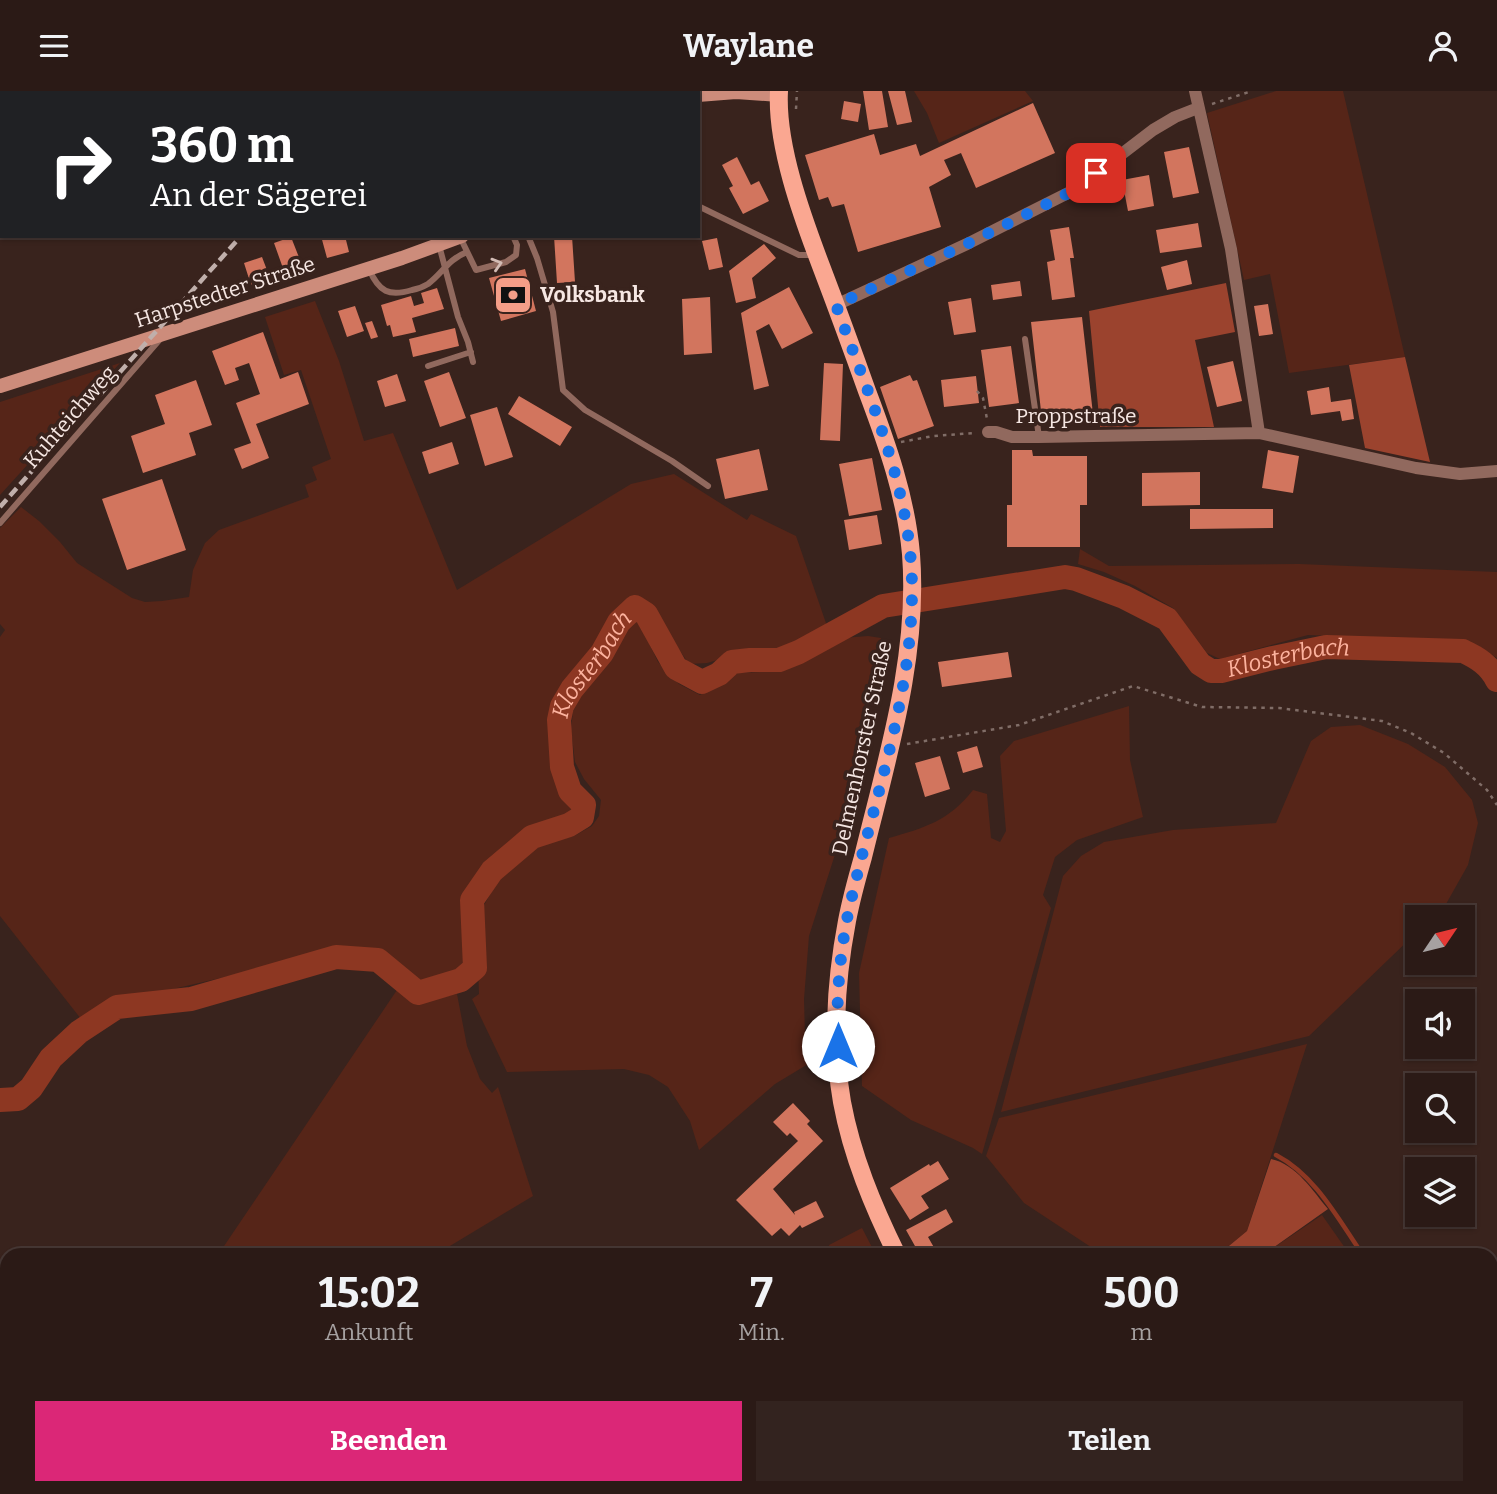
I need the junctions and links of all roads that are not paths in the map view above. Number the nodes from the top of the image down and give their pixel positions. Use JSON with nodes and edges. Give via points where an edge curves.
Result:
{"nodes":[{"id":1,"x":1195,"y":91,"type":"edge"},
{"id":2,"x":779,"y":93,"type":"edge"},
{"id":3,"x":700,"y":95,"type":"edge"},
{"id":4,"x":1198,"y":108,"type":"junction"},
{"id":5,"x":700,"y":207,"type":"edge"},
{"id":6,"x":459,"y":238,"type":"edge"},
{"id":7,"x":461,"y":238,"type":"edge"},
{"id":8,"x":514,"y":238,"type":"edge"},
{"id":9,"x":529,"y":238,"type":"edge"},
{"id":10,"x":439,"y":246,"type":"junction"},
{"id":11,"x":467,"y":253,"type":"junction"},
{"id":12,"x":817,"y":255,"type":"junction"},
{"id":13,"x":445,"y":267,"type":"junction"},
{"id":14,"x":369,"y":269,"type":"junction"},
{"id":15,"x":836,"y":305,"type":"junction"},
{"id":16,"x":165,"y":333,"type":"junction"},
{"id":17,"x":1025,"y":339,"type":"dead end"},
{"id":18,"x":471,"y":352,"type":"junction"},
{"id":19,"x":473,"y":362,"type":"dead end"},
{"id":20,"x":428,"y":366,"type":"dead end"},
{"id":21,"x":0,"y":386,"type":"edge"},
{"id":22,"x":989,"y":432,"type":"road end"},
{"id":23,"x":1259,"y":433,"type":"junction"},
{"id":24,"x":1039,"y":437,"type":"junction"},
{"id":25,"x":1497,"y":471,"type":"edge"},
{"id":26,"x":708,"y":486,"type":"dead end"},
{"id":27,"x":0,"y":523,"type":"edge"},
{"id":28,"x":894,"y":1248,"type":"edge"}],
"edges":[{"from":1,"to":4,"type":"street"},
{"from":2,"to":3,"type":"street"},
{"from":2,"to":12,"type":"main road","name":"Delmenhorster Straße","via":[[785,149]]},
{"from":4,"to":15,"type":"street","via":[[1153,130],[1076,189]]},
{"from":4,"to":23,"type":"street","via":[[1231,249]]},
{"from":5,"to":12,"type":"lane","via":[[799,255]]},
{"from":6,"to":10,"type":"street","name":"Harpstedter Straße"},
{"from":7,"to":11,"type":"lane"},
{"from":11,"to":8,"type":"lane","one_way":true,"via":[[476,270],[506,262],[516,255]]},
{"from":9,"to":26,"type":"lane","via":[[553,313],[563,390],[585,410]]},
{"from":10,"to":13,"type":"lane"},
{"from":10,"to":14,"type":"street","name":"Harpstedter Straße"},
{"from":11,"to":13,"type":"lane"},
{"from":12,"to":15,"type":"main road","name":"Delmenhorster Straße"},
{"from":13,"to":14,"type":"lane","via":[[428,284],[400,294],[382,289]]},
{"from":13,"to":18,"type":"lane"},
{"from":14,"to":16,"type":"street","name":"Harpstedter Straße"},
{"from":15,"to":28,"type":"main road","name":"Delmenhorster Straße","via":[[898,482],[912,589],[902,691],[847,920],[837,1026],[846,1121],[863,1179]]},
{"from":16,"to":21,"type":"street","name":"Harpstedter Straße"},
{"from":16,"to":27,"type":"lane","name":"Kuhteichweg"},
{"from":17,"to":24,"type":"lane"},
{"from":18,"to":19,"type":"lane"},
{"from":18,"to":20,"type":"lane"},
{"from":22,"to":24,"type":"street","name":"Proppstraße"},
{"from":23,"to":24,"type":"street","name":"Proppstraße"},
{"from":23,"to":25,"type":"street","name":"Proppstraße","via":[[1416,468],[1461,474]]}]}
